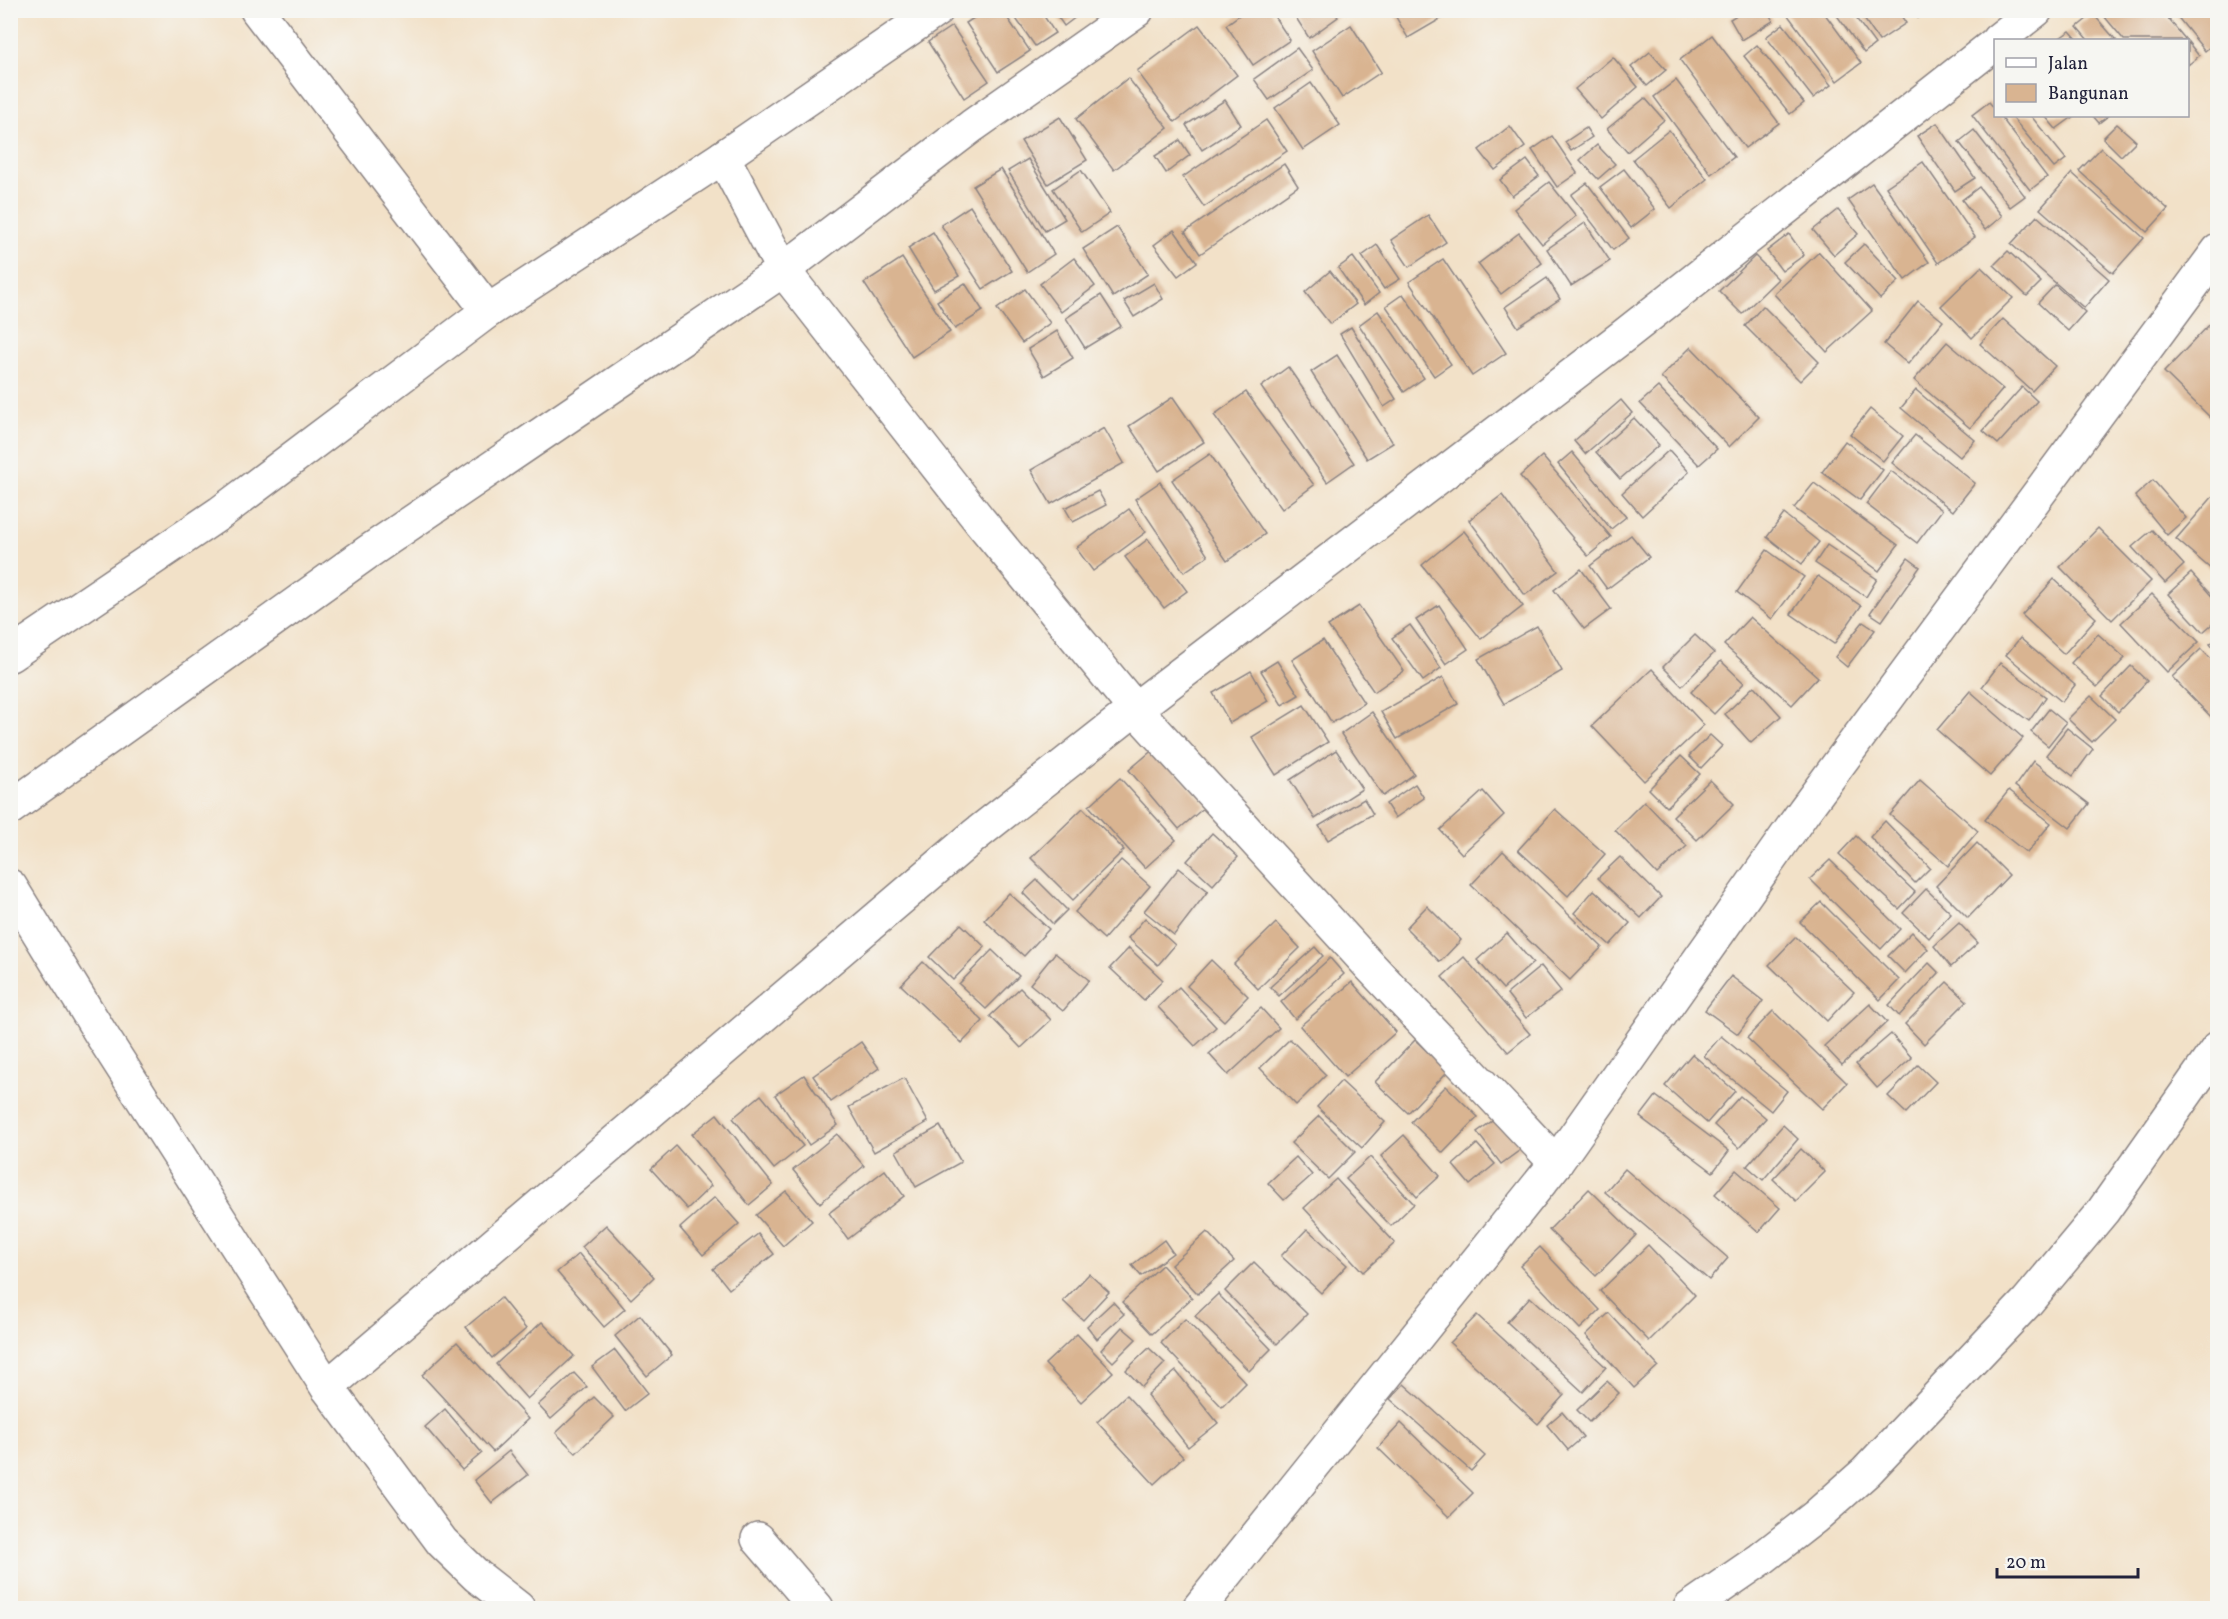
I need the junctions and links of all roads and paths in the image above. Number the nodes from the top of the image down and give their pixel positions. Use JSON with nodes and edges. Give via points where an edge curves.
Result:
{"nodes":[{"id":1,"x":257,"y":10,"type":"edge"},
{"id":2,"x":937,"y":10,"type":"edge"},
{"id":3,"x":1137,"y":10,"type":"edge"},
{"id":4,"x":2036,"y":10,"type":"edge"},
{"id":5,"x":2001,"y":39,"type":"edge"},
{"id":6,"x":1994,"y":44,"type":"edge"},
{"id":7,"x":723,"y":157,"type":"junction"},
{"id":8,"x":2217,"y":251,"type":"edge"},
{"id":9,"x":783,"y":270,"type":"junction"},
{"id":10,"x":488,"y":311,"type":"junction"},
{"id":11,"x":10,"y":655,"type":"edge"},
{"id":12,"x":1135,"y":709,"type":"junction"},
{"id":13,"x":10,"y":808,"type":"edge"},
{"id":14,"x":10,"y":886,"type":"edge"},
{"id":15,"x":2217,"y":1048,"type":"edge"},
{"id":16,"x":1557,"y":1163,"type":"junction"},
{"id":17,"x":327,"y":1387,"type":"junction"},
{"id":18,"x":758,"y":1539,"type":"dead end"},
{"id":19,"x":518,"y":1608,"type":"edge"},
{"id":20,"x":817,"y":1608,"type":"edge"},
{"id":21,"x":1199,"y":1608,"type":"edge"},
{"id":22,"x":1690,"y":1608,"type":"edge"}],
"edges":[{"from":1,"to":10,"type":"street"},
{"from":2,"to":7,"type":"street"},
{"from":3,"to":9,"type":"street","via":[[972,126]]},
{"from":4,"to":5,"type":"street"},
{"from":6,"to":12,"type":"street","via":[[1622,337]]},
{"from":7,"to":9,"type":"street"},
{"from":7,"to":10,"type":"street"},
{"from":8,"to":16,"type":"street","via":[[1803,811]]},
{"from":9,"to":12,"type":"street","via":[[980,521]]},
{"from":9,"to":13,"type":"street","via":[[368,552]]},
{"from":10,"to":11,"type":"street","via":[[220,513]]},
{"from":12,"to":16,"type":"street"},
{"from":12,"to":17,"type":"street","via":[[974,836]]},
{"from":14,"to":17,"type":"street"},
{"from":15,"to":22,"type":"street","via":[[2103,1211],[2028,1302],[1866,1472],[1761,1559]]},
{"from":16,"to":21,"type":"street"},
{"from":17,"to":19,"type":"street","via":[[442,1542]]},
{"from":18,"to":20,"type":"street"}]}
